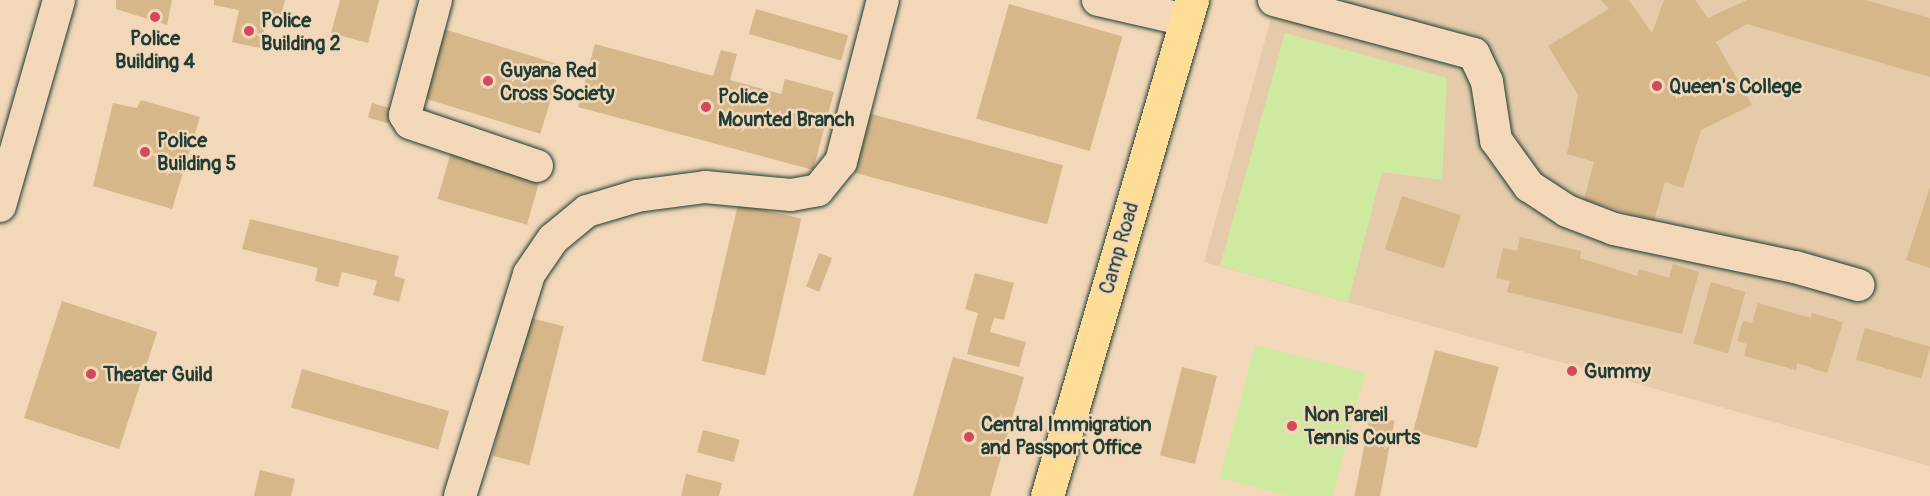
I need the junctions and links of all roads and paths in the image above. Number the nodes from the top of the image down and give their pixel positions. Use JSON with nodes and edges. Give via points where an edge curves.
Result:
{"nodes":[{"id":1,"x":59,"y":0,"type":"edge"},
{"id":2,"x":436,"y":0,"type":"edge"},
{"id":3,"x":883,"y":0,"type":"edge"},
{"id":4,"x":1098,"y":0,"type":"edge"},
{"id":5,"x":1283,"y":2,"type":"edge"},
{"id":6,"x":1189,"y":10,"type":"edge"},
{"id":7,"x":537,"y":165,"type":"dead end"},
{"id":8,"x":0,"y":206,"type":"edge"},
{"id":9,"x":1858,"y":285,"type":"dead end"},
{"id":10,"x":460,"y":496,"type":"edge"},
{"id":11,"x":1047,"y":496,"type":"edge"}],
"edges":[{"from":1,"to":8,"type":"street"},
{"from":2,"to":7,"type":"street","via":[[405,115],[410,123]]},
{"from":3,"to":10,"type":"street","via":[[841,162],[818,190],[791,195],[705,187],[636,196],[587,211],[553,239],[529,274]]},
{"from":4,"to":6,"type":"street"},
{"from":5,"to":9,"type":"street","via":[[1474,54],[1487,82],[1496,140],[1529,186],[1568,211],[1614,229],[1795,267]]},
{"from":6,"to":11,"type":"main road","name":"Camp Road"}]}
